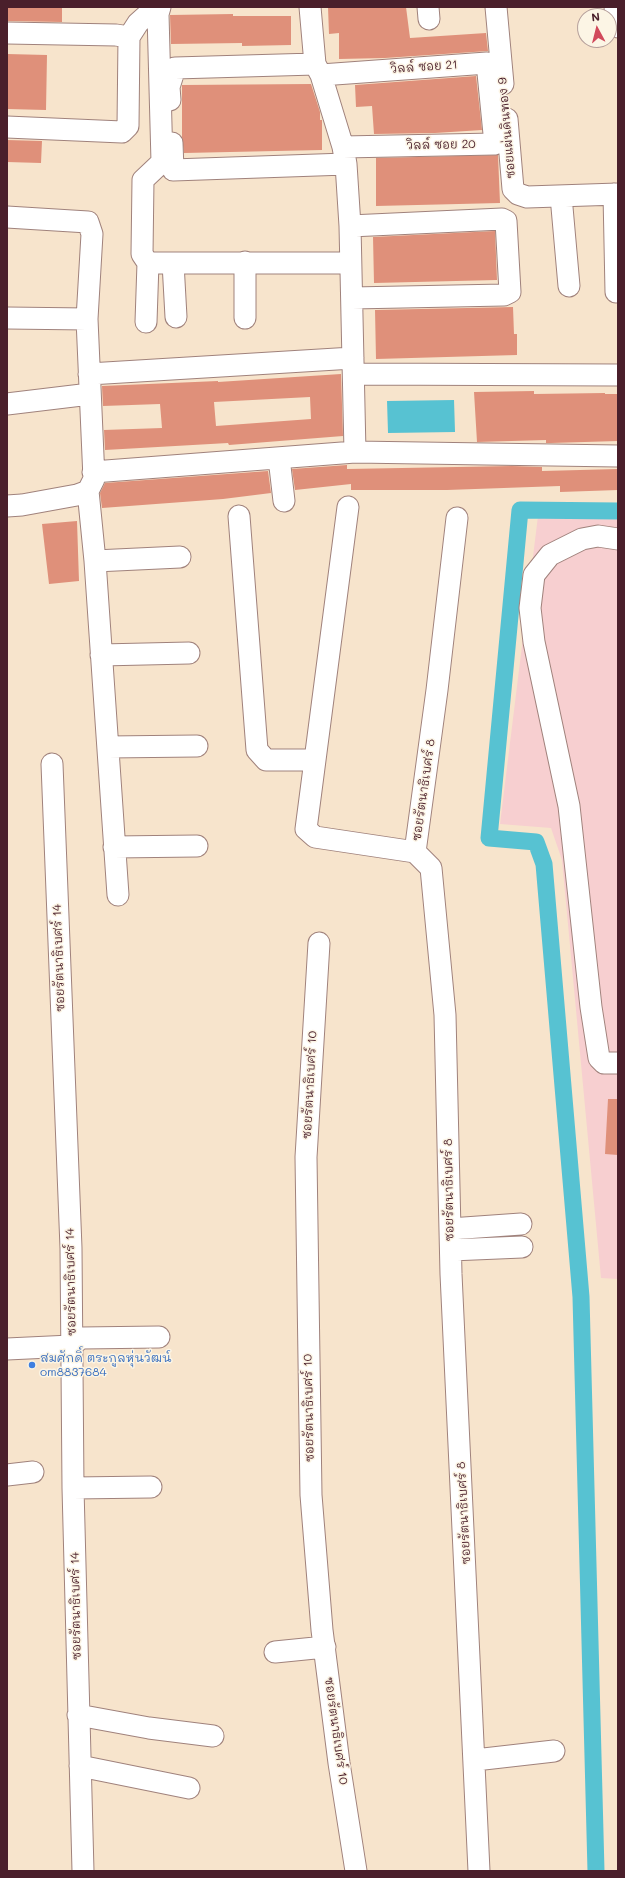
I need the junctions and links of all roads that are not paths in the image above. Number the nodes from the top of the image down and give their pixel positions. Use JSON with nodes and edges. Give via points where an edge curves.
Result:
{"nodes":[{"id":1,"x":156,"y":7,"type":"edge"},
{"id":2,"x":160,"y":7,"type":"edge"},
{"id":3,"x":310,"y":7,"type":"edge"},
{"id":4,"x":496,"y":7,"type":"edge"},
{"id":5,"x":615,"y":7,"type":"edge"},
{"id":6,"x":618,"y":27,"type":"edge"},
{"id":7,"x":7,"y":33,"type":"edge"},
{"id":8,"x":129,"y":37,"type":"junction"},
{"id":9,"x":318,"y":69,"type":"junction"},
{"id":10,"x":491,"y":101,"type":"joint"},
{"id":11,"x":7,"y":127,"type":"edge"},
{"id":12,"x":344,"y":155,"type":"junction"},
{"id":13,"x":616,"y":194,"type":"edge"},
{"id":14,"x":561,"y":196,"type":"junction"},
{"id":15,"x":7,"y":217,"type":"edge"},
{"id":16,"x":350,"y":226,"type":"junction"},
{"id":17,"x":245,"y":262,"type":"junction"},
{"id":18,"x":148,"y":263,"type":"junction"},
{"id":19,"x":173,"y":263,"type":"junction"},
{"id":20,"x":343,"y":263,"type":"dead end"},
{"id":21,"x":569,"y":286,"type":"dead end"},
{"id":22,"x":616,"y":292,"type":"dead end"},
{"id":23,"x":352,"y":298,"type":"junction"},
{"id":24,"x":176,"y":317,"type":"dead end"},
{"id":25,"x":7,"y":318,"type":"edge"},
{"id":26,"x":245,"y":318,"type":"dead end"},
{"id":27,"x":87,"y":319,"type":"junction"},
{"id":28,"x":146,"y":322,"type":"dead end"},
{"id":29,"x":354,"y":366,"type":"junction"},
{"id":30,"x":618,"y":376,"type":"edge"},
{"id":31,"x":89,"y":384,"type":"junction"},
{"id":32,"x":7,"y":404,"type":"edge"},
{"id":33,"x":355,"y":452,"type":"junction"},
{"id":34,"x":618,"y":456,"type":"edge"},
{"id":35,"x":279,"y":458,"type":"junction"},
{"id":36,"x":91,"y":482,"type":"junction"},
{"id":37,"x":284,"y":501,"type":"dead end"},
{"id":38,"x":7,"y":506,"type":"edge"},
{"id":39,"x":348,"y":507,"type":"dead end"},
{"id":40,"x":239,"y":516,"type":"dead end"},
{"id":41,"x":457,"y":518,"type":"dead end"},
{"id":42,"x":618,"y":539,"type":"edge"},
{"id":43,"x":180,"y":557,"type":"dead end"},
{"id":44,"x":95,"y":561,"type":"junction"},
{"id":45,"x":189,"y":653,"type":"dead end"},
{"id":46,"x":101,"y":654,"type":"junction"},
{"id":47,"x":197,"y":746,"type":"dead end"},
{"id":48,"x":108,"y":748,"type":"junction"},
{"id":49,"x":314,"y":760,"type":"junction"},
{"id":50,"x":52,"y":764,"type":"dead end"},
{"id":51,"x":197,"y":846,"type":"dead end"},
{"id":52,"x":114,"y":847,"type":"junction"},
{"id":53,"x":415,"y":852,"type":"junction"},
{"id":54,"x":118,"y":895,"type":"dead end"},
{"id":55,"x":319,"y":943,"type":"dead end"},
{"id":56,"x":618,"y":1063,"type":"edge"},
{"id":57,"x":521,"y":1224,"type":"dead end"},
{"id":58,"x":450,"y":1229,"type":"junction"},
{"id":59,"x":522,"y":1247,"type":"dead end"},
{"id":60,"x":451,"y":1250,"type":"junction"},
{"id":61,"x":159,"y":1337,"type":"dead end"},
{"id":62,"x":71,"y":1346,"type":"junction"},
{"id":63,"x":7,"y":1349,"type":"edge"},
{"id":64,"x":33,"y":1472,"type":"dead end"},
{"id":65,"x":7,"y":1475,"type":"edge"},
{"id":66,"x":151,"y":1487,"type":"dead end"},
{"id":67,"x":73,"y":1488,"type":"junction"},
{"id":68,"x":324,"y":1647,"type":"junction"},
{"id":69,"x":275,"y":1652,"type":"dead end"},
{"id":70,"x":78,"y":1715,"type":"junction"},
{"id":71,"x":213,"y":1736,"type":"dead end"},
{"id":72,"x":554,"y":1751,"type":"dead end"},
{"id":73,"x":475,"y":1760,"type":"junction"},
{"id":74,"x":80,"y":1766,"type":"junction"},
{"id":75,"x":189,"y":1788,"type":"dead end"},
{"id":76,"x":83,"y":1871,"type":"edge"},
{"id":77,"x":356,"y":1871,"type":"edge"},
{"id":78,"x":479,"y":1871,"type":"edge"}],
"edges":[{"from":1,"to":8,"type":"street","via":[[138,23]]},
{"from":2,"to":18,"type":"street","via":[[158,14],[162,162],[143,180],[142,254]]},
{"from":3,"to":9,"type":"street"},
{"from":4,"to":14,"type":"street","name":"ซอยแผ่นดินทอง 9","via":[[513,189],[527,197]]},
{"from":5,"to":6,"type":"street"},
{"from":7,"to":8,"type":"street"},
{"from":8,"to":11,"type":"street","via":[[128,126],[122,132]]},
{"from":9,"to":10,"type":"street","name":"วิลล์ ซอย 21","via":[[488,63]]},
{"from":9,"to":12,"type":"street"},
{"from":9,"to":12,"type":"street","via":[[175,68],[169,87],[173,170]]},
{"from":10,"to":12,"type":"street","name":"วิลล์ ซอย 20","via":[[495,144]]},
{"from":12,"to":16,"type":"street"},
{"from":13,"to":14,"type":"street","name":"ซอยแผ่นดินทอง 9"},
{"from":13,"to":22,"type":"street"},
{"from":14,"to":21,"type":"street"},
{"from":15,"to":27,"type":"street","via":[[88,222],[92,234]]},
{"from":16,"to":23,"type":"street"},
{"from":16,"to":23,"type":"street","via":[[502,219],[506,221],[510,292],[504,295]]},
{"from":17,"to":19,"type":"street"},
{"from":17,"to":20,"type":"street"},
{"from":17,"to":26,"type":"street"},
{"from":18,"to":19,"type":"street"},
{"from":18,"to":28,"type":"street"},
{"from":19,"to":24,"type":"street"},
{"from":23,"to":29,"type":"street"},
{"from":25,"to":27,"type":"street"},
{"from":27,"to":31,"type":"street"},
{"from":29,"to":30,"type":"street"},
{"from":29,"to":31,"type":"street"},
{"from":29,"to":33,"type":"street"},
{"from":31,"to":32,"type":"street"},
{"from":31,"to":36,"type":"street"},
{"from":33,"to":34,"type":"street"},
{"from":33,"to":35,"type":"street"},
{"from":35,"to":36,"type":"street"},
{"from":35,"to":37,"type":"street"},
{"from":36,"to":38,"type":"street","via":[[77,495]]},
{"from":36,"to":44,"type":"street"},
{"from":39,"to":49,"type":"street"},
{"from":40,"to":49,"type":"street","via":[[257,750],[266,760]]},
{"from":41,"to":53,"type":"street","name":"ซอยรัตนาธิเบศร์ 8"},
{"from":42,"to":56,"type":"street","via":[[598,536],[582,539],[550,555],[534,575],[530,608],[534,642],[569,806],[590,1007],[599,1058],[604,1063]]},
{"from":43,"to":44,"type":"street"},
{"from":44,"to":46,"type":"street"},
{"from":45,"to":46,"type":"street"},
{"from":46,"to":48,"type":"street"},
{"from":47,"to":48,"type":"street"},
{"from":48,"to":52,"type":"street"},
{"from":49,"to":53,"type":"street","via":[[306,829],[315,837]]},
{"from":50,"to":62,"type":"street","name":"ซอยรัตนาธิเบศร์ 14","via":[[71,1248]]},
{"from":51,"to":52,"type":"street"},
{"from":52,"to":54,"type":"street"},
{"from":53,"to":58,"type":"street","name":"ซอยรัตนาธิเบศร์ 8","via":[[431,868],[445,1015]]},
{"from":55,"to":68,"type":"street","name":"ซอยรัตนาธิเบศร์ 10","via":[[306,1157],[311,1495]]},
{"from":57,"to":58,"type":"street"},
{"from":58,"to":60,"type":"street","name":"ซอยรัตนาธิเบศร์ 8"},
{"from":59,"to":60,"type":"street"},
{"from":60,"to":73,"type":"street","name":"ซอยรัตนาธิเบศร์ 8"},
{"from":61,"to":62,"type":"street","via":[[81,1338]]},
{"from":62,"to":63,"type":"street"},
{"from":62,"to":67,"type":"street","name":"ซอยรัตนาธิเบศร์ 14"},
{"from":64,"to":65,"type":"street"},
{"from":66,"to":67,"type":"street"},
{"from":67,"to":70,"type":"street","name":"ซอยรัตนาธิเบศร์ 14"},
{"from":68,"to":69,"type":"street"},
{"from":68,"to":77,"type":"street","name":"ซอยรัตนาธิเบศร์ 10"},
{"from":70,"to":71,"type":"street"},
{"from":70,"to":74,"type":"street","name":"ซอยรัตนาธิเบศร์ 14"},
{"from":72,"to":73,"type":"street"},
{"from":73,"to":78,"type":"street","name":"ซอยรัตนาธิเบศร์ 8"},
{"from":74,"to":75,"type":"street"},
{"from":74,"to":76,"type":"street","name":"ซอยรัตนาธิเบศร์ 14"}]}
